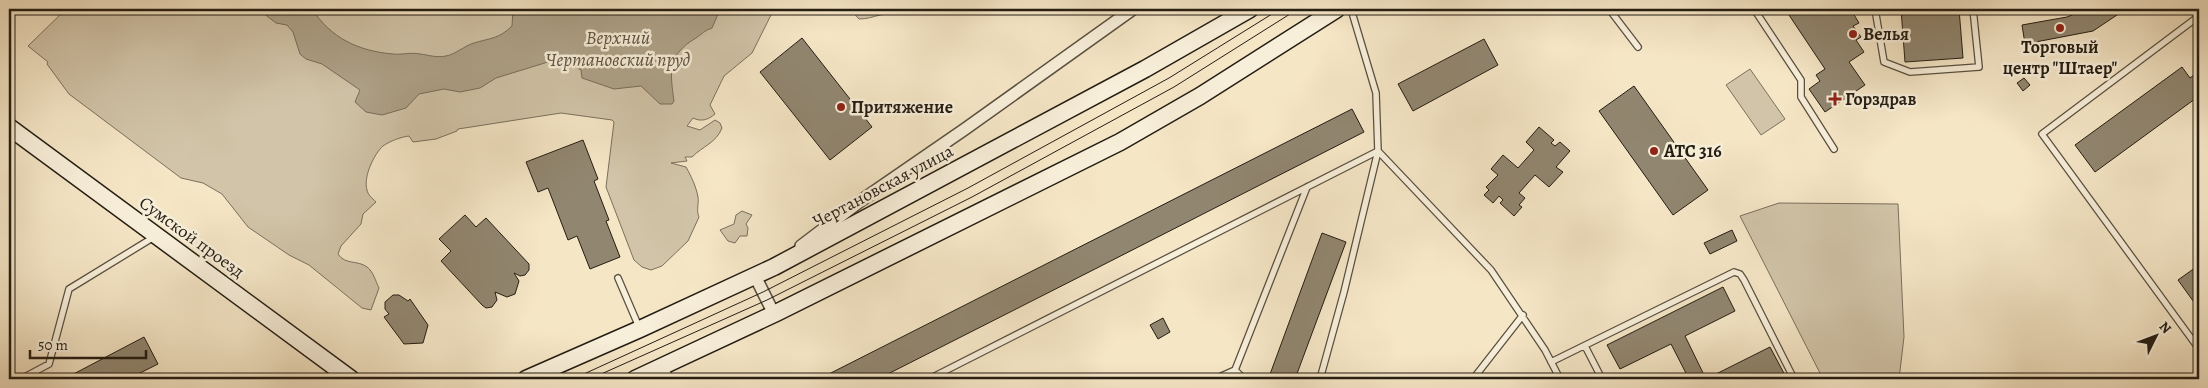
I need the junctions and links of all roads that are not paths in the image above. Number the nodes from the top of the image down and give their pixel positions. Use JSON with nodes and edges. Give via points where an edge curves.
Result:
{"nodes":[{"id":1,"x":1133,"y":9,"type":"edge"},
{"id":2,"x":1250,"y":9,"type":"edge"},
{"id":3,"x":1337,"y":9,"type":"edge"},
{"id":4,"x":1351,"y":9,"type":"edge"},
{"id":5,"x":1609,"y":9,"type":"edge"},
{"id":6,"x":1754,"y":9,"type":"edge"},
{"id":7,"x":1874,"y":9,"type":"edge"},
{"id":8,"x":1973,"y":9,"type":"edge"},
{"id":9,"x":2199,"y":16,"type":"edge"},
{"id":10,"x":1638,"y":47,"type":"dead end"},
{"id":11,"x":9,"y":127,"type":"edge"},
{"id":12,"x":1834,"y":149,"type":"dead end"},
{"id":13,"x":1378,"y":151,"type":"junction"},
{"id":14,"x":1306,"y":187,"type":"junction"},
{"id":15,"x":156,"y":236,"type":"junction"},
{"id":16,"x":774,"y":267,"type":"junction"},
{"id":17,"x":755,"y":276,"type":"junction"},
{"id":18,"x":618,"y":278,"type":"dead end"},
{"id":19,"x":774,"y":314,"type":"junction"},
{"id":20,"x":1523,"y":315,"type":"junction"},
{"id":21,"x":640,"y":329,"type":"junction"},
{"id":22,"x":1585,"y":346,"type":"junction"},
{"id":23,"x":2199,"y":348,"type":"edge"},
{"id":24,"x":1551,"y":362,"type":"junction"},
{"id":25,"x":1235,"y":370,"type":"junction"},
{"id":26,"x":667,"y":373,"type":"edge"},
{"id":27,"x":21,"y":379,"type":"edge"},
{"id":28,"x":351,"y":379,"type":"edge"},
{"id":29,"x":526,"y":379,"type":"edge"},
{"id":30,"x":636,"y":379,"type":"edge"},
{"id":31,"x":929,"y":379,"type":"edge"},
{"id":32,"x":1215,"y":379,"type":"edge"},
{"id":33,"x":1244,"y":379,"type":"edge"},
{"id":34,"x":1320,"y":379,"type":"edge"},
{"id":35,"x":1473,"y":379,"type":"edge"},
{"id":36,"x":1560,"y":379,"type":"edge"},
{"id":37,"x":1602,"y":379,"type":"edge"},
{"id":38,"x":1794,"y":379,"type":"edge"}],
"edges":[{"from":1,"to":16,"type":"street","via":[[859,202]]},
{"from":2,"to":16,"type":"main road","name":"Чертановская улица","via":[[1145,69]]},
{"from":3,"to":19,"type":"main road","via":[[1200,96],[1120,142]]},
{"from":4,"to":13,"type":"lane","via":[[1376,93]]},
{"from":5,"to":10,"type":"lane"},
{"from":6,"to":12,"type":"lane","via":[[1801,80],[1801,97]]},
{"from":7,"to":8,"type":"lane","via":[[1884,62],[1910,72],[1979,67]]},
{"from":9,"to":23,"type":"lane","via":[[2042,134]]},
{"from":11,"to":15,"type":"main road","name":"Сумской проезд"},
{"from":13,"to":14,"type":"lane"},
{"from":13,"to":20,"type":"lane","via":[[1491,270]]},
{"from":13,"to":34,"type":"lane"},
{"from":14,"to":25,"type":"lane"},
{"from":14,"to":31,"type":"lane"},
{"from":15,"to":27,"type":"lane","via":[[69,289],[49,364]]},
{"from":15,"to":28,"type":"main road","name":"Сумской проезд"},
{"from":16,"to":17,"type":"main road","name":"Чертановская улица"},
{"from":17,"to":19,"type":"street"},
{"from":17,"to":21,"type":"main road","name":"Чертановская улица"},
{"from":18,"to":21,"type":"lane"},
{"from":19,"to":26,"type":"main road"},
{"from":20,"to":24,"type":"lane"},
{"from":20,"to":35,"type":"lane"},
{"from":21,"to":29,"type":"main road","name":"Чертановская улица"},
{"from":22,"to":24,"type":"lane"},
{"from":22,"to":37,"type":"lane"},
{"from":22,"to":38,"type":"lane","via":[[1734,272],[1744,280]]},
{"from":24,"to":36,"type":"lane"},
{"from":25,"to":32,"type":"lane"},
{"from":25,"to":33,"type":"lane"},
{"from":26,"to":30,"type":"main road"}]}
